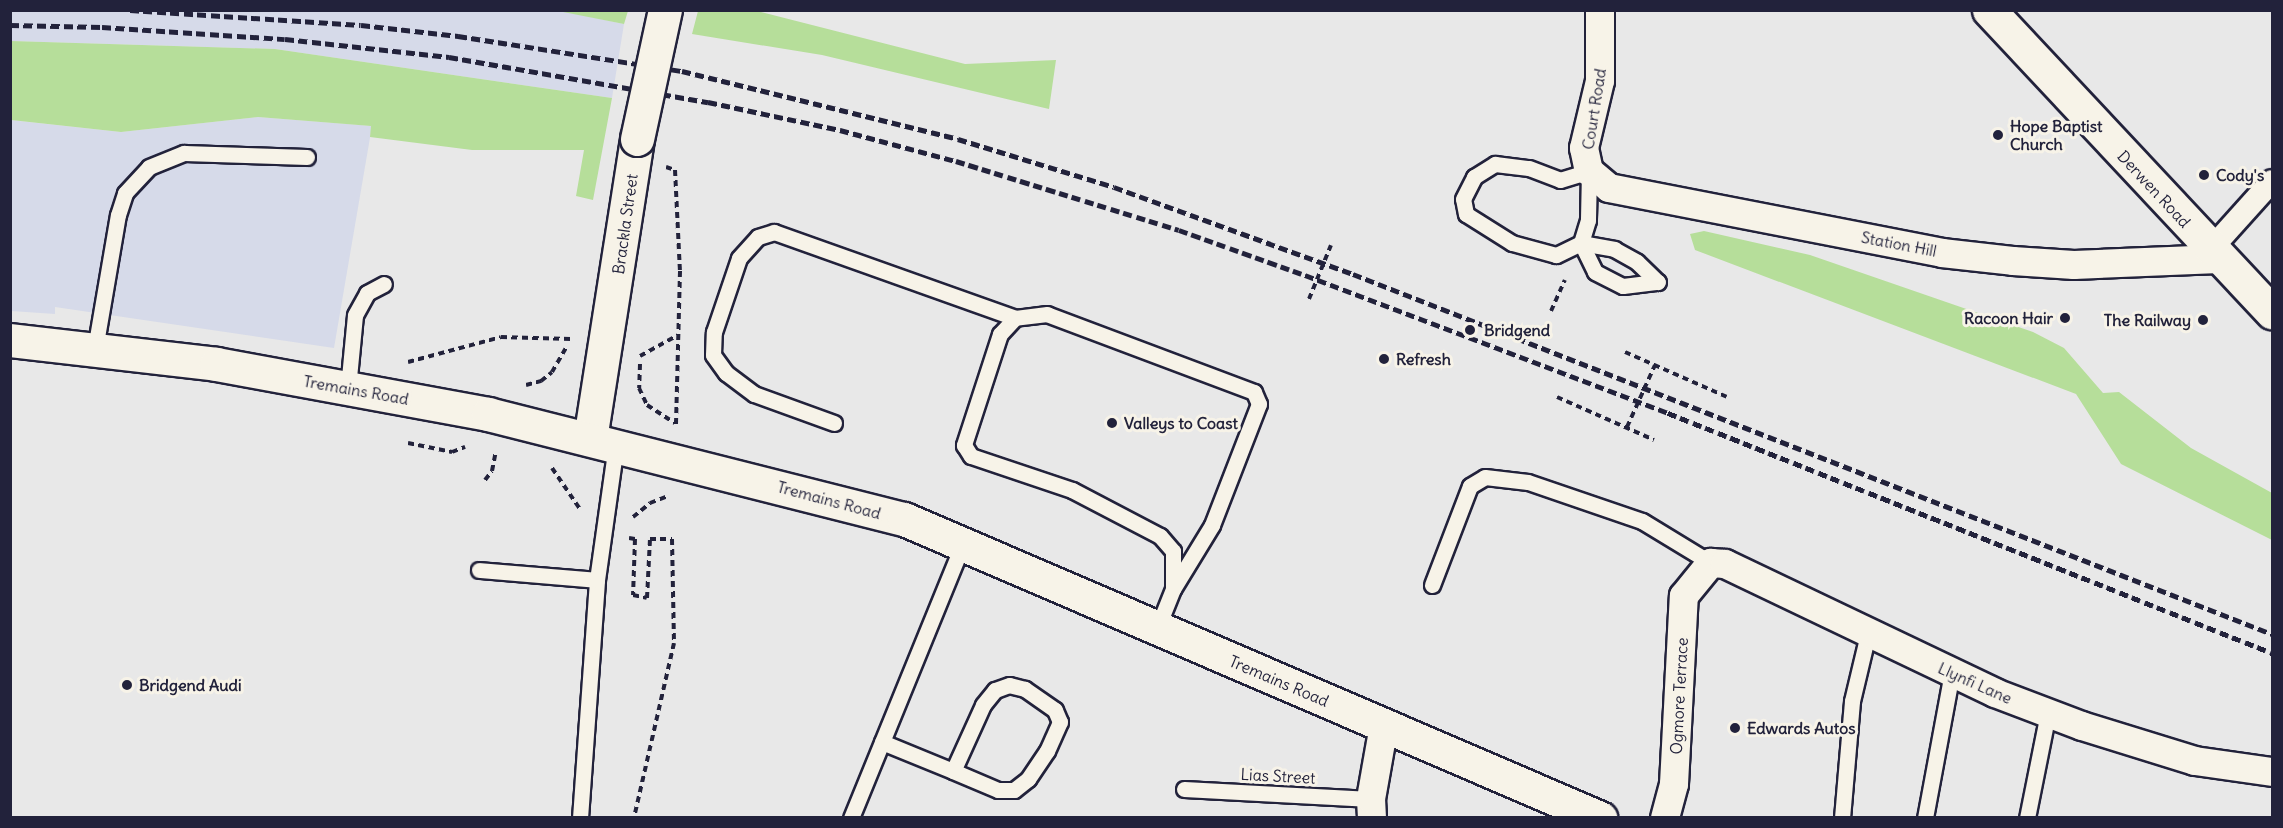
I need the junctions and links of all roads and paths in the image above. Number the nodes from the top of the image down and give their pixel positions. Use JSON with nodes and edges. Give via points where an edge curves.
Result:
{"nodes":[{"id":1,"x":665,"y":10,"type":"edge"},
{"id":2,"x":1600,"y":10,"type":"edge"},
{"id":3,"x":1989,"y":10,"type":"edge"},
{"id":4,"x":307,"y":157,"type":"dead end"},
{"id":5,"x":1589,"y":171,"type":"junction"},
{"id":6,"x":2272,"y":181,"type":"edge"},
{"id":7,"x":1581,"y":243,"type":"junction"},
{"id":8,"x":1331,"y":245,"type":"dead end"},
{"id":9,"x":2215,"y":254,"type":"junction"},
{"id":10,"x":384,"y":284,"type":"dead end"},
{"id":11,"x":1309,"y":299,"type":"dead end"},
{"id":12,"x":2272,"y":312,"type":"edge"},
{"id":13,"x":1015,"y":318,"type":"junction"},
{"id":14,"x":678,"y":335,"type":"dead end"},
{"id":15,"x":10,"y":340,"type":"edge"},
{"id":16,"x":95,"y":350,"type":"junction"},
{"id":17,"x":1625,"y":352,"type":"dead end"},
{"id":18,"x":1655,"y":365,"type":"junction"},
{"id":19,"x":424,"y":368,"type":"dead end"},
{"id":20,"x":518,"y":384,"type":"dead end"},
{"id":21,"x":348,"y":388,"type":"junction"},
{"id":22,"x":1557,"y":397,"type":"dead end"},
{"id":23,"x":1728,"y":397,"type":"dead end"},
{"id":24,"x":676,"y":423,"type":"dead end"},
{"id":25,"x":834,"y":423,"type":"dead end"},
{"id":26,"x":1627,"y":427,"type":"junction"},
{"id":27,"x":1654,"y":440,"type":"dead end"},
{"id":28,"x":603,"y":442,"type":"junction"},
{"id":29,"x":408,"y":443,"type":"dead end"},
{"id":30,"x":475,"y":445,"type":"dead end"},
{"id":31,"x":486,"y":447,"type":"dead end"},
{"id":32,"x":496,"y":448,"type":"junction"},
{"id":33,"x":507,"y":450,"type":"dead end"},
{"id":34,"x":549,"y":466,"type":"dead end"},
{"id":35,"x":485,"y":480,"type":"dead end"},
{"id":36,"x":576,"y":508,"type":"dead end"},
{"id":37,"x":963,"y":543,"type":"junction"},
{"id":38,"x":479,"y":570,"type":"dead end"},
{"id":39,"x":1703,"y":570,"type":"junction"},
{"id":40,"x":597,"y":580,"type":"junction"},
{"id":41,"x":1432,"y":585,"type":"dead end"},
{"id":42,"x":1173,"y":588,"type":"junction"},
{"id":43,"x":1157,"y":629,"type":"junction"},
{"id":44,"x":1868,"y":634,"type":"junction"},
{"id":45,"x":1952,"y":673,"type":"junction"},
{"id":46,"x":2048,"y":713,"type":"junction"},
{"id":47,"x":1384,"y":725,"type":"junction"},
{"id":48,"x":882,"y":742,"type":"junction"},
{"id":49,"x":953,"y":771,"type":"junction"},
{"id":50,"x":2272,"y":772,"type":"edge"},
{"id":51,"x":1184,"y":789,"type":"dead end"},
{"id":52,"x":1371,"y":808,"type":"edge"},
{"id":53,"x":580,"y":818,"type":"edge"},
{"id":54,"x":851,"y":818,"type":"edge"},
{"id":55,"x":1600,"y":818,"type":"edge"},
{"id":56,"x":1665,"y":818,"type":"edge"},
{"id":57,"x":1842,"y":818,"type":"edge"},
{"id":58,"x":1925,"y":818,"type":"edge"},
{"id":59,"x":2027,"y":818,"type":"edge"}],
"edges":[{"from":1,"to":28,"type":"main road","name":"Brackla Street","bridge":true,"via":[[637,139]]},
{"from":2,"to":5,"type":"street","name":"Court Road","via":[[1600,81],[1584,148]]},
{"from":3,"to":9,"type":"main road","name":"Derwen Road"},
{"from":4,"to":16,"type":"lane","via":[[184,153],[149,167],[125,193],[118,215]]},
{"from":5,"to":7,"type":"lane","via":[[1588,220]]},
{"from":5,"to":7,"type":"lane","via":[[1560,180],[1529,168],[1495,164],[1474,177],[1463,199],[1466,214],[1512,243],[1556,255]]},
{"from":5,"to":9,"type":"street","name":"Station Hill","via":[[1609,188],[1942,253],[2074,265]]},
{"from":6,"to":9,"type":"street"},
{"from":7,"to":7,"type":"lane","via":[[1614,249],[1637,261],[1658,282],[1623,286],[1596,272]]},
{"from":8,"to":11,"type":"path","bridge":true},
{"from":9,"to":12,"type":"main road","name":"Derwen Road"},
{"from":10,"to":21,"type":"lane","via":[[367,293],[355,315]]},
{"from":13,"to":25,"type":"lane","via":[[774,232],[758,237],[739,258],[714,332],[713,356],[726,373],[754,394]]},
{"from":13,"to":42,"type":"lane","via":[[1000,334],[964,445],[971,456],[1072,490],[1160,536],[1173,551]]},
{"from":13,"to":42,"type":"lane","via":[[1047,314],[1254,392],[1259,404],[1212,525]]},
{"from":14,"to":24,"type":"path","via":[[640,356],[639,388],[647,405]]},
{"from":15,"to":16,"type":"main road","name":"Tremains Road"},
{"from":16,"to":21,"type":"main road","name":"Tremains Road","via":[[216,364]]},
{"from":17,"to":18,"type":"path"},
{"from":18,"to":23,"type":"path"},
{"from":18,"to":26,"type":"path","bridge":true},
{"from":19,"to":20,"type":"path","via":[[401,364],[501,338],[569,338],[564,357],[552,372],[542,381]]},
{"from":21,"to":28,"type":"main road","name":"Tremains Road","via":[[488,414]]},
{"from":22,"to":26,"type":"path"},
{"from":26,"to":27,"type":"path"},
{"from":28,"to":37,"type":"main road","name":"Tremains Road","via":[[904,519]]},
{"from":28,"to":40,"type":"lane"},
{"from":29,"to":30,"type":"path","via":[[452,452]]},
{"from":31,"to":32,"type":"path"},
{"from":32,"to":33,"type":"path"},
{"from":32,"to":35,"type":"path","via":[[492,471]]},
{"from":34,"to":36,"type":"path","via":[[568,488]]},
{"from":37,"to":43,"type":"main road","name":"Tremains Road"},
{"from":37,"to":48,"type":"lane"},
{"from":38,"to":40,"type":"lane"},
{"from":39,"to":41,"type":"lane","via":[[1642,521],[1528,482],[1485,477],[1470,486]]},
{"from":39,"to":44,"type":"street","name":"Llynfi Lane","via":[[1725,564]]},
{"from":39,"to":56,"type":"street","name":"Ogmore Terrace","via":[[1684,596],[1674,784]]},
{"from":40,"to":53,"type":"lane"},
{"from":42,"to":43,"type":"lane"},
{"from":43,"to":47,"type":"main road","name":"Tremains Road"},
{"from":44,"to":45,"type":"street","name":"Llynfi Lane"},
{"from":44,"to":57,"type":"lane","via":[[1852,702]]},
{"from":45,"to":46,"type":"street","name":"Llynfi Lane"},
{"from":45,"to":58,"type":"lane"},
{"from":46,"to":50,"type":"street","name":"Llynfi Lane","via":[[2195,761]]},
{"from":46,"to":59,"type":"lane"},
{"from":47,"to":52,"type":"street"},
{"from":47,"to":55,"type":"main road","name":"Tremains Road"},
{"from":48,"to":49,"type":"lane"},
{"from":48,"to":54,"type":"lane"},
{"from":49,"to":49,"type":"lane","via":[[998,790],[1014,790],[1028,779],[1047,751],[1060,722],[1055,710],[1025,689],[1009,685],[995,690],[983,705]]},
{"from":51,"to":52,"type":"lane","name":"Lias Street"}]}
